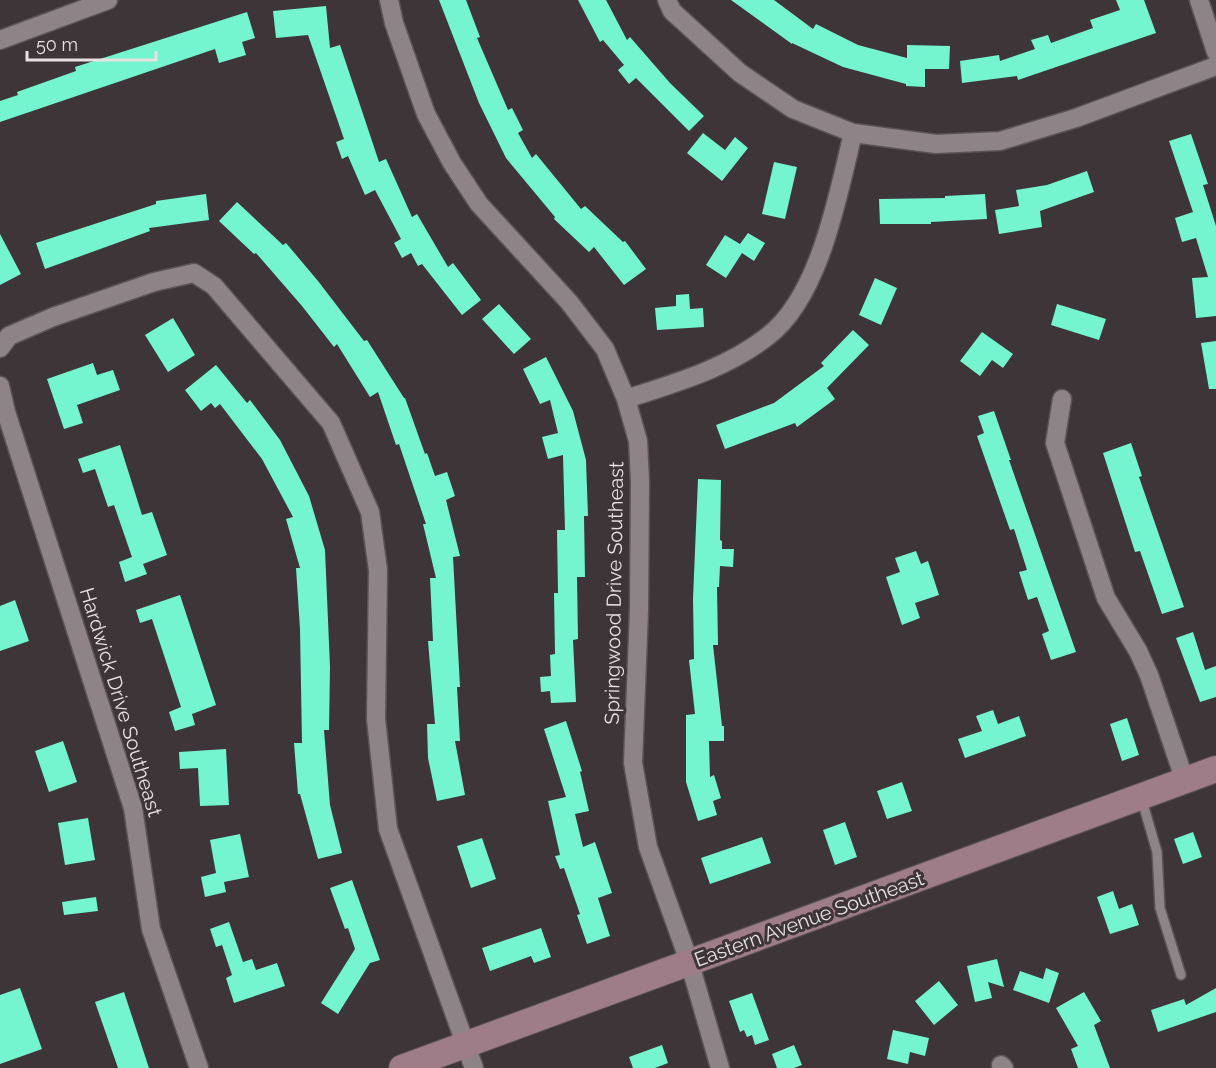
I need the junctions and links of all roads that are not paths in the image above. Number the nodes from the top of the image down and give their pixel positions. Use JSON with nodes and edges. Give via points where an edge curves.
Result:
{"nodes":[{"id":1,"x":108,"y":0,"type":"edge"},
{"id":2,"x":389,"y":0,"type":"edge"},
{"id":3,"x":667,"y":0,"type":"edge"},
{"id":4,"x":1199,"y":0,"type":"edge"},
{"id":5,"x":0,"y":40,"type":"edge"},
{"id":6,"x":1216,"y":52,"type":"edge"},
{"id":7,"x":1216,"y":66,"type":"edge"},
{"id":8,"x":853,"y":133,"type":"junction"},
{"id":9,"x":0,"y":348,"type":"edge"},
{"id":10,"x":0,"y":386,"type":"edge"},
{"id":11,"x":626,"y":399,"type":"junction"},
{"id":12,"x":1062,"y":399,"type":"dead end"},
{"id":13,"x":1216,"y":769,"type":"edge"},
{"id":14,"x":1185,"y":781,"type":"junction"},
{"id":15,"x":1141,"y":797,"type":"junction"},
{"id":16,"x":690,"y":964,"type":"junction"},
{"id":17,"x":1181,"y":975,"type":"dead end"},
{"id":18,"x":469,"y":1056,"type":"edge"},
{"id":19,"x":199,"y":1068,"type":"edge"},
{"id":20,"x":402,"y":1068,"type":"edge"},
{"id":21,"x":720,"y":1068,"type":"edge"}],
"edges":[{"from":1,"to":5,"type":"street"},
{"from":2,"to":11,"type":"street","name":"Springwood Drive Southeast","via":[[426,114],[452,163],[479,204],[569,302],[605,349]]},
{"from":3,"to":8,"type":"street","via":[[672,11],[740,73],[794,109]]},
{"from":4,"to":6,"type":"street"},
{"from":7,"to":8,"type":"street","via":[[1076,118],[1000,141],[936,144]]},
{"from":8,"to":11,"type":"street","via":[[825,246],[791,312],[769,336],[740,355],[702,374]]},
{"from":9,"to":18,"type":"street","via":[[9,336],[53,317],[154,282],[194,273],[214,286],[331,423],[370,512],[378,570],[376,719],[388,830]]},
{"from":10,"to":19,"type":"street","name":"Hardwick Drive Southeast","via":[[133,808],[152,929]]},
{"from":11,"to":16,"type":"street","name":"Springwood Drive Southeast","via":[[638,441],[640,481],[633,763],[648,847]]},
{"from":12,"to":14,"type":"street","via":[[1055,443],[1106,598],[1149,675]]},
{"from":13,"to":14,"type":"street","name":"Eastern Avenue Southeast"},
{"from":14,"to":15,"type":"street","name":"Eastern Avenue Southeast"},
{"from":15,"to":16,"type":"street","name":"Eastern Avenue Southeast"},
{"from":15,"to":17,"type":"lane","via":[[1157,852],[1160,908]]},
{"from":16,"to":18,"type":"street","name":"Eastern Avenue Southeast"},
{"from":16,"to":21,"type":"street","name":"Springwood Drive Southeast"},
{"from":18,"to":20,"type":"street","name":"Eastern Avenue Southeast"}]}
